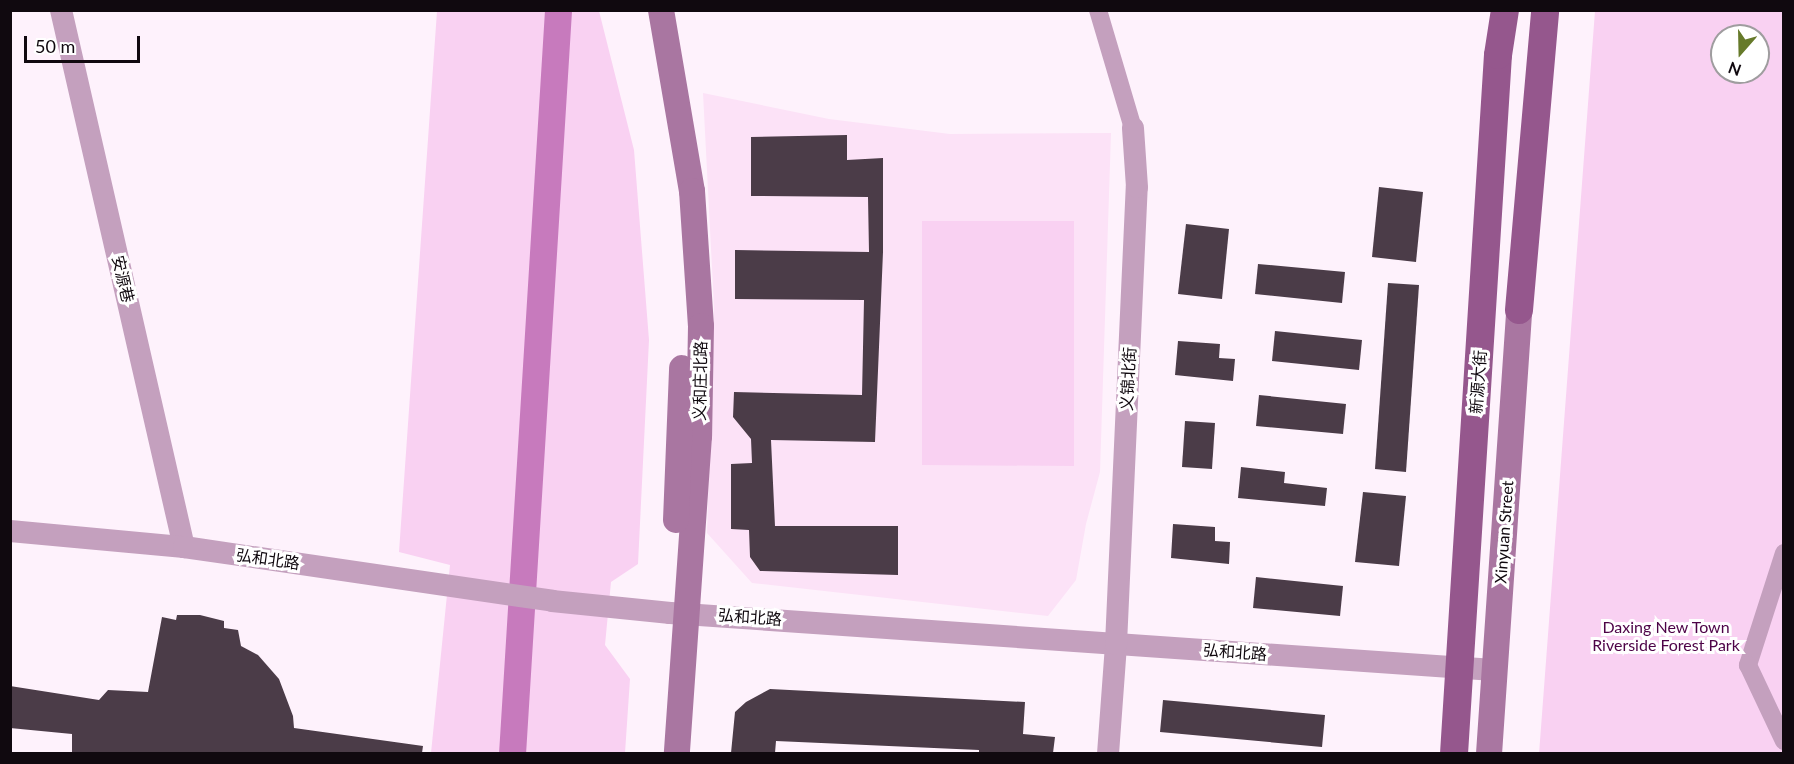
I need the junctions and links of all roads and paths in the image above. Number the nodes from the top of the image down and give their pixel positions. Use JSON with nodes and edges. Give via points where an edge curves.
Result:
{"nodes":[{"id":1,"x":62,"y":10,"type":"edge"},
{"id":2,"x":645,"y":10,"type":"edge"},
{"id":3,"x":661,"y":10,"type":"edge"},
{"id":4,"x":1098,"y":10,"type":"edge"},
{"id":5,"x":1505,"y":10,"type":"edge"},
{"id":6,"x":1545,"y":10,"type":"edge"},
{"id":7,"x":1133,"y":128,"type":"joint"},
{"id":8,"x":1519,"y":310,"type":"joint"},
{"id":9,"x":10,"y":531,"type":"edge"},
{"id":10,"x":184,"y":547,"type":"junction"},
{"id":11,"x":1784,"y":553,"type":"edge"},
{"id":12,"x":678,"y":613,"type":"junction"},
{"id":13,"x":1116,"y":644,"type":"junction"},
{"id":14,"x":1460,"y":668,"type":"junction"},
{"id":15,"x":1494,"y":670,"type":"junction"},
{"id":16,"x":1784,"y":741,"type":"edge"},
{"id":17,"x":660,"y":753,"type":"edge"},
{"id":18,"x":677,"y":753,"type":"edge"},
{"id":19,"x":1108,"y":753,"type":"edge"},
{"id":20,"x":1454,"y":753,"type":"edge"},
{"id":21,"x":1489,"y":753,"type":"edge"}],
"edges":[{"from":1,"to":10,"type":"street","name":"安源巷"},
{"from":2,"to":12,"type":"main road","name":"义和庄北路","via":[[674,175],[684,311]]},
{"from":3,"to":12,"type":"main road","name":"义和庄北路","via":[[692,191],[700,326],[699,436]]},
{"from":4,"to":7,"type":"street","name":"义锦北街"},
{"from":5,"to":14,"type":"main road","name":"新源大街","via":[[1498,55]]},
{"from":6,"to":8,"type":"main road"},
{"from":7,"to":13,"type":"street","name":"义锦北街","via":[[1137,187]]},
{"from":8,"to":15,"type":"main road","name":"Xinyuan Street"},
{"from":9,"to":10,"type":"street","name":"弘和北路"},
{"from":10,"to":12,"type":"street","name":"弘和北路","via":[[480,591]]},
{"from":11,"to":16,"type":"street","via":[[1748,665]]},
{"from":12,"to":13,"type":"street","name":"弘和北路"},
{"from":12,"to":17,"type":"main road","name":"义和庄北路"},
{"from":12,"to":18,"type":"main road","name":"义和庄北路"},
{"from":13,"to":14,"type":"street","name":"弘和北路"},
{"from":13,"to":19,"type":"street","name":"义锦北街"},
{"from":14,"to":15,"type":"street","name":"弘和北路"},
{"from":14,"to":20,"type":"main road","name":"新源大街"},
{"from":15,"to":21,"type":"main road","name":"Xinyuan Street"}]}
